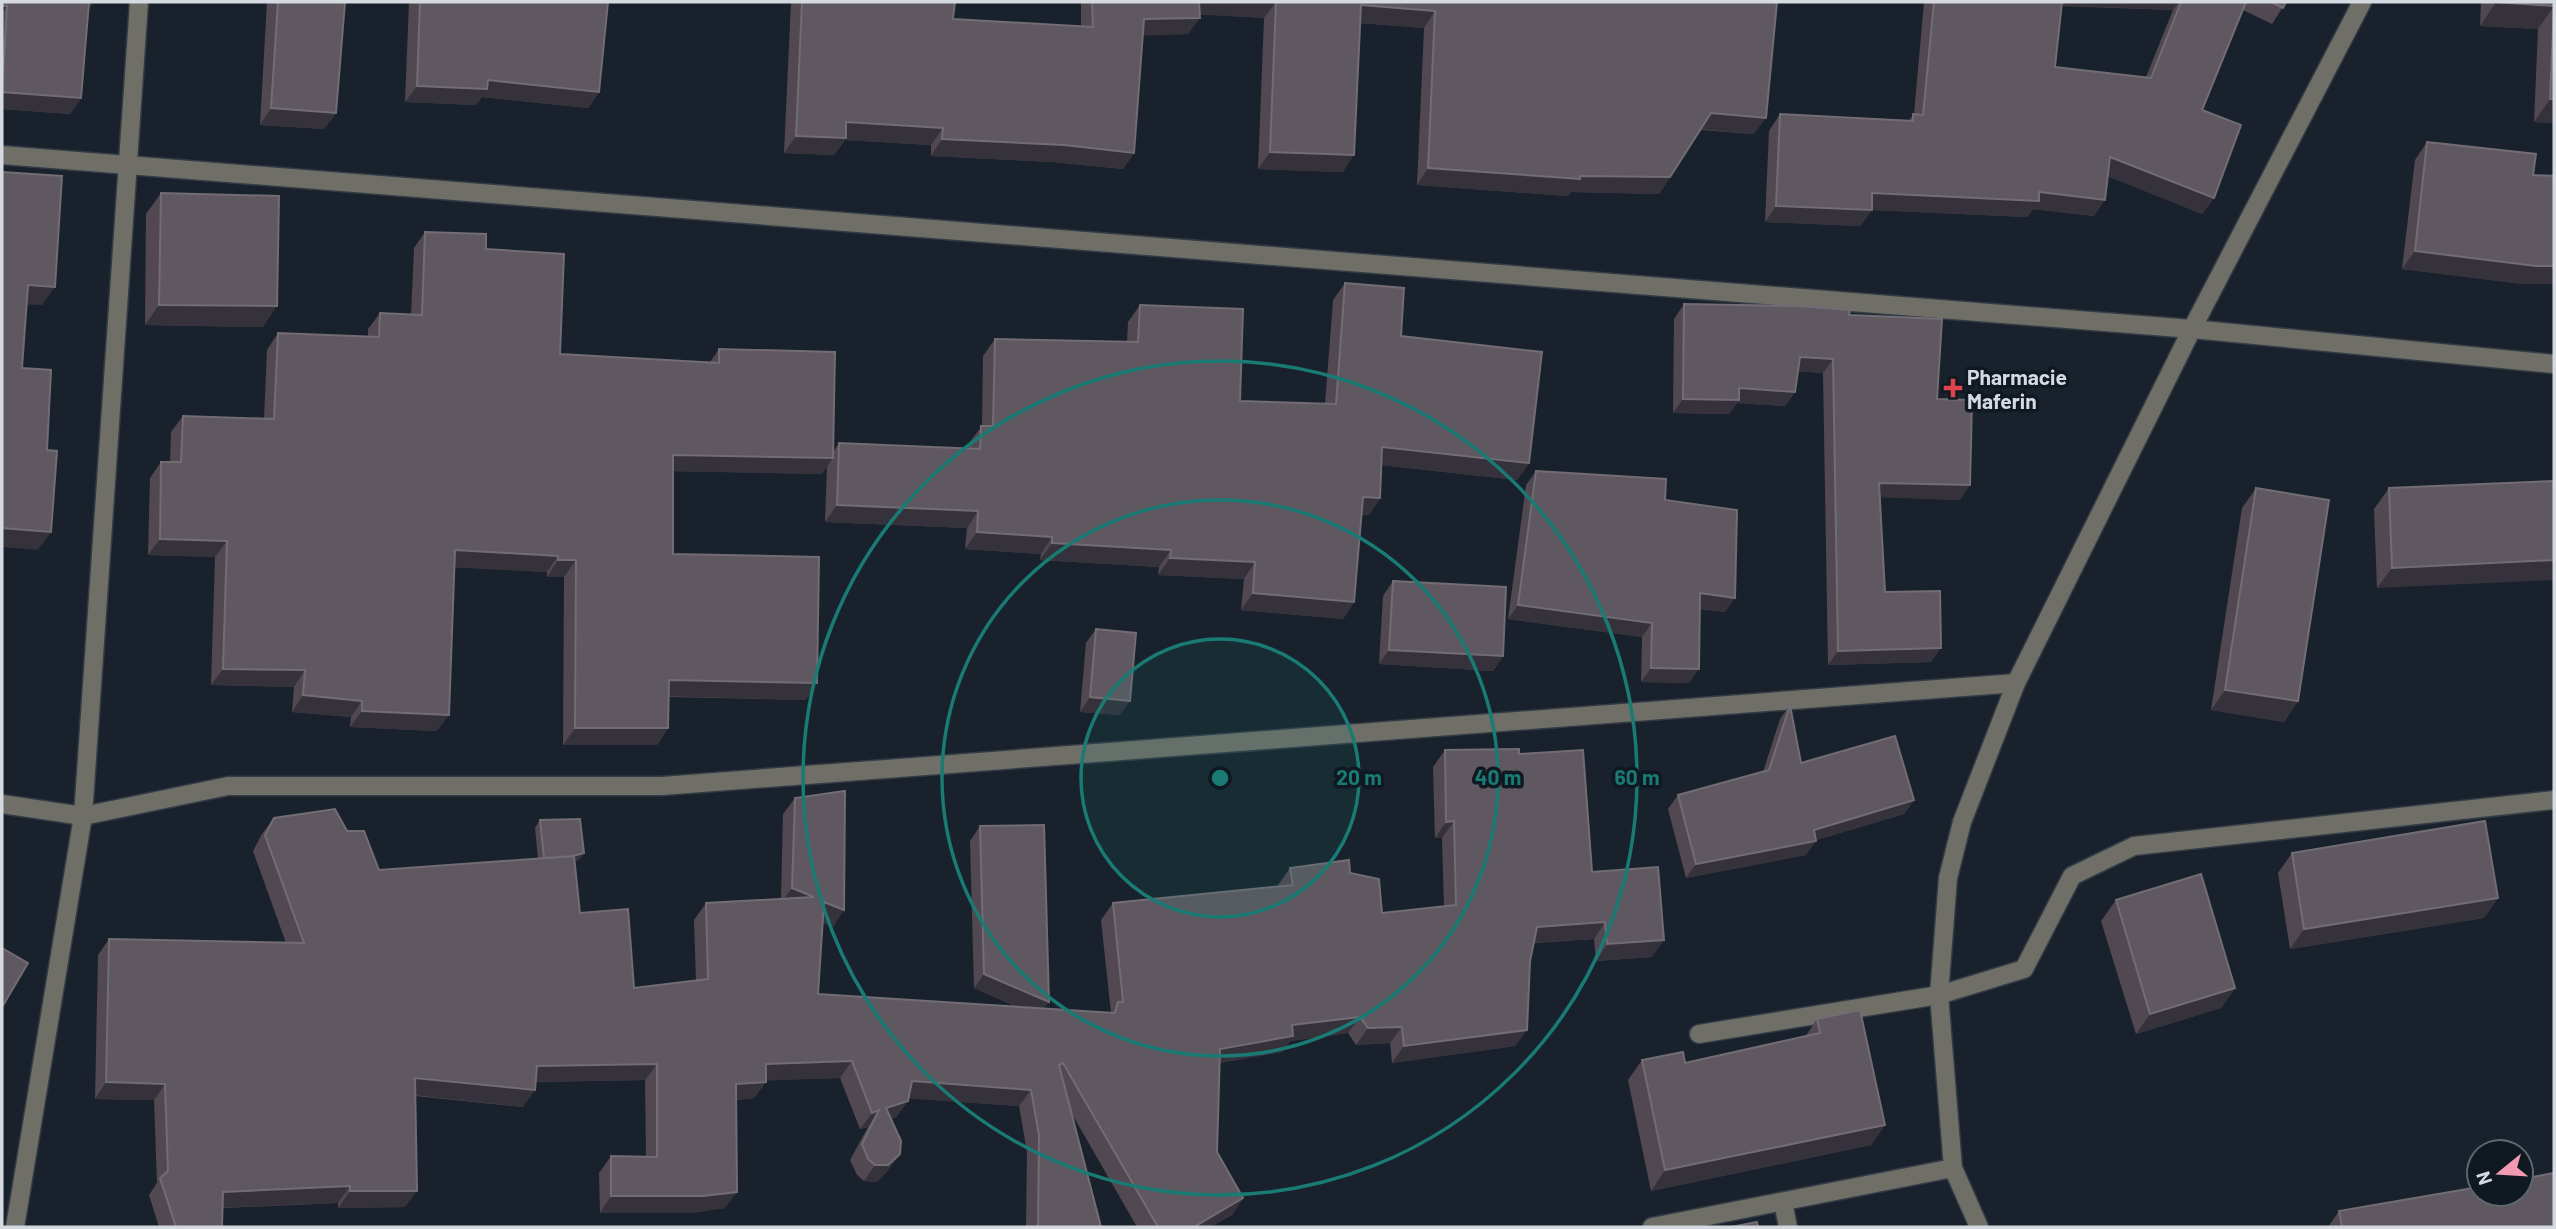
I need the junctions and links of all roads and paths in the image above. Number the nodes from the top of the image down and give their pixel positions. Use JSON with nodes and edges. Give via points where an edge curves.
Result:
{"nodes":[{"id":1,"x":139,"y":2,"type":"edge"},
{"id":2,"x":2362,"y":2,"type":"edge"},
{"id":3,"x":2,"y":155,"type":"edge"},
{"id":4,"x":127,"y":163,"type":"junction"},
{"id":5,"x":2192,"y":328,"type":"junction"},
{"id":6,"x":2554,"y":364,"type":"edge"},
{"id":7,"x":2016,"y":683,"type":"junction"},
{"id":8,"x":2554,"y":800,"type":"edge"},
{"id":9,"x":2,"y":804,"type":"edge"},
{"id":10,"x":83,"y":816,"type":"junction"},
{"id":11,"x":1939,"y":995,"type":"junction"},
{"id":12,"x":1699,"y":1034,"type":"dead end"},
{"id":13,"x":1953,"y":1168,"type":"junction"},
{"id":14,"x":1783,"y":1202,"type":"junction"},
{"id":15,"x":15,"y":1227,"type":"edge"},
{"id":16,"x":1652,"y":1227,"type":"edge"},
{"id":17,"x":1788,"y":1227,"type":"edge"},
{"id":18,"x":1979,"y":1227,"type":"edge"}],
"edges":[{"from":1,"to":4,"type":"street"},
{"from":2,"to":5,"type":"street"},
{"from":3,"to":4,"type":"street"},
{"from":4,"to":5,"type":"street"},
{"from":4,"to":10,"type":"street"},
{"from":5,"to":6,"type":"street"},
{"from":5,"to":7,"type":"street"},
{"from":7,"to":10,"type":"street","via":[[662,786],[228,786]]},
{"from":7,"to":11,"type":"street","via":[[1962,822],[1948,878]]},
{"from":8,"to":11,"type":"street","via":[[2134,846],[2072,876],[2024,969]]},
{"from":9,"to":10,"type":"street"},
{"from":10,"to":15,"type":"street"},
{"from":11,"to":12,"type":"street"},
{"from":11,"to":13,"type":"street"},
{"from":13,"to":14,"type":"street"},
{"from":13,"to":18,"type":"street"},
{"from":14,"to":16,"type":"street"},
{"from":14,"to":17,"type":"street"}]}
